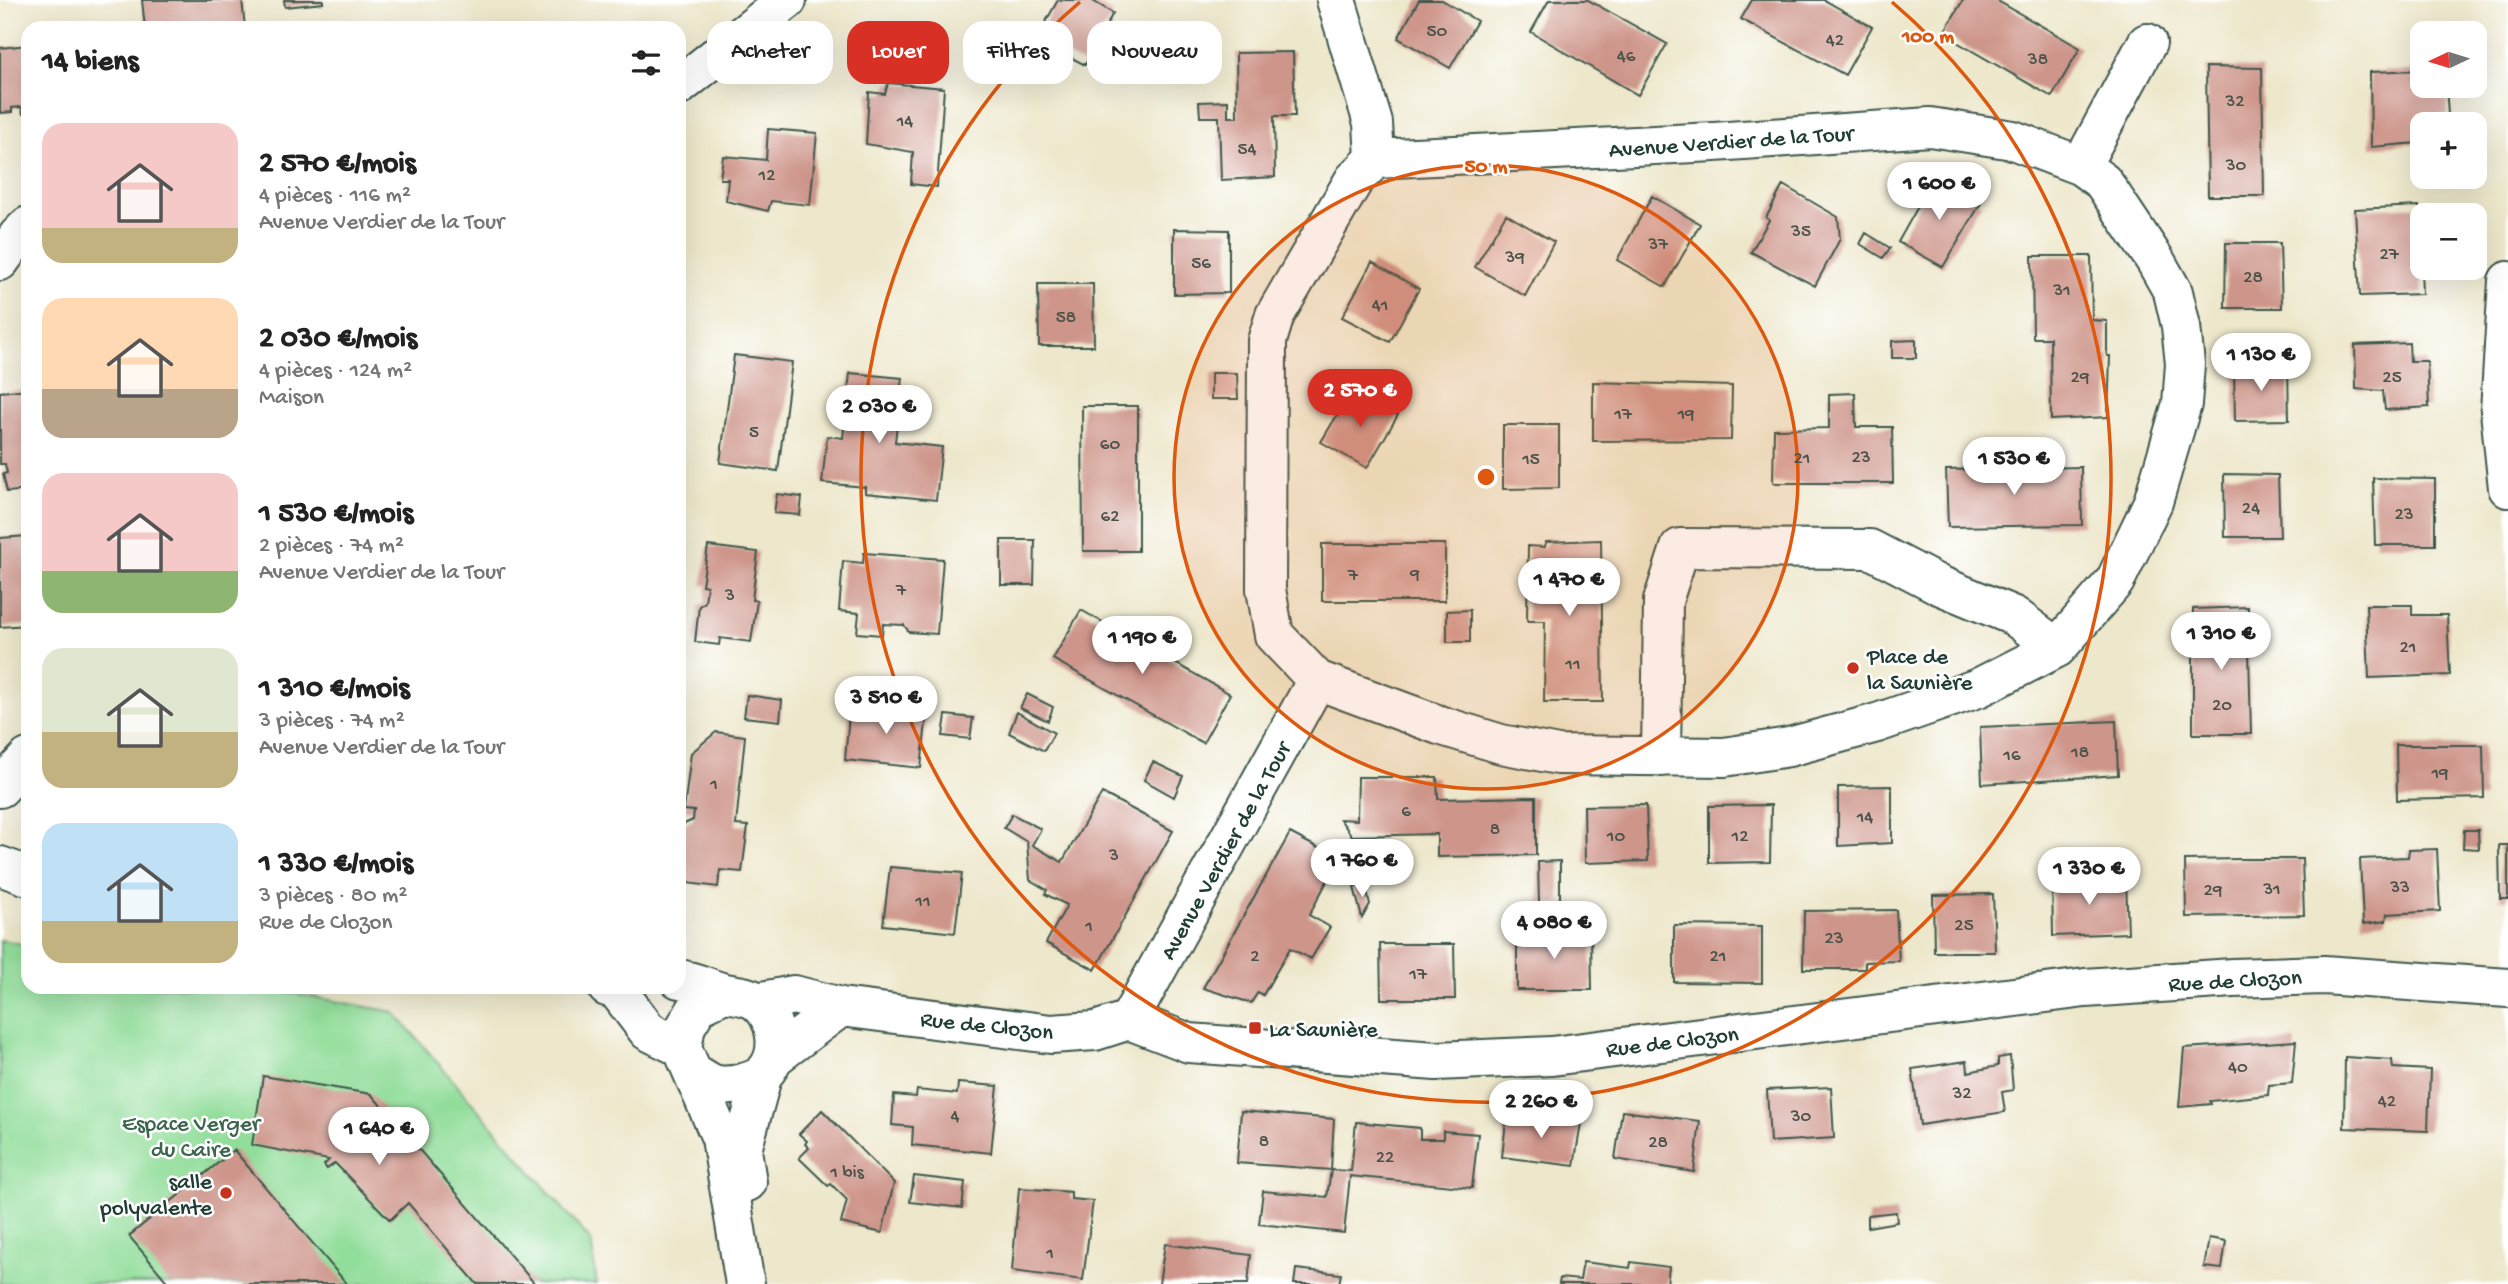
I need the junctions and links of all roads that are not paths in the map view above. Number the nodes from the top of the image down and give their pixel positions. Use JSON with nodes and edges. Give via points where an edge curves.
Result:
{"nodes":[{"id":1,"x":787,"y":0,"type":"edge"},
{"id":2,"x":1336,"y":0,"type":"edge"},
{"id":3,"x":2147,"y":43,"type":"dead end"},
{"id":4,"x":686,"y":80,"type":"edge"},
{"id":5,"x":1376,"y":159,"type":"junction"},
{"id":6,"x":2081,"y":166,"type":"junction"},
{"id":7,"x":21,"y":233,"type":"edge"},
{"id":8,"x":0,"y":261,"type":"edge"},
{"id":9,"x":2508,"y":281,"type":"edge"},
{"id":10,"x":2508,"y":488,"type":"edge"},
{"id":11,"x":2057,"y":648,"type":"junction"},
{"id":12,"x":1317,"y":680,"type":"junction"},
{"id":13,"x":1661,"y":757,"type":"junction"},
{"id":14,"x":21,"y":766,"type":"edge"},
{"id":15,"x":0,"y":789,"type":"edge"},
{"id":16,"x":0,"y":866,"type":"edge"},
{"id":17,"x":21,"y":874,"type":"edge"},
{"id":18,"x":686,"y":980,"type":"edge"},
{"id":19,"x":2508,"y":988,"type":"edge"},
{"id":20,"x":620,"y":994,"type":"edge"},
{"id":21,"x":741,"y":997,"type":"junction"},
{"id":22,"x":841,"y":1007,"type":"junction"},
{"id":23,"x":1129,"y":1020,"type":"junction"},
{"id":24,"x":688,"y":1061,"type":"junction"},
{"id":25,"x":768,"y":1066,"type":"junction"}],
"edges":[{"from":1,"to":4,"type":"street"},
{"from":2,"to":5,"type":"street","via":[[1373,123]]},
{"from":3,"to":6,"type":"street"},
{"from":5,"to":6,"type":"street","name":"Avenue Verdier de la Tour","via":[[1930,127],[2013,140]]},
{"from":5,"to":12,"type":"street","name":"Avenue Verdier de la Tour","via":[[1354,180],[1275,316],[1267,341],[1266,589],[1274,635]]},
{"from":6,"to":11,"type":"street","name":"Avenue Verdier de la Tour","via":[[2103,182],[2173,292],[2185,364],[2182,404],[2153,502],[2115,580]]},
{"from":7,"to":8,"type":"street"},
{"from":9,"to":10,"type":"street","via":[[2500,411]]},
{"from":11,"to":13,"type":"street","name":"Avenue Verdier de la Tour","via":[[1978,688],[1877,723],[1789,747],[1724,757]]},
{"from":11,"to":13,"type":"street","via":[[2014,616],[1939,586],[1870,549],[1680,548],[1663,601]]},
{"from":12,"to":13,"type":"street","name":"Avenue Verdier de la Tour","via":[[1501,744],[1558,755]]},
{"from":12,"to":23,"type":"street","name":"Avenue Verdier de la Tour"},
{"from":14,"to":15,"type":"street"},
{"from":16,"to":17,"type":"street"},
{"from":18,"to":21,"type":"street"},
{"from":19,"to":23,"type":"street","name":"Rue de Clozon","via":[[2324,975],[2085,988],[1552,1056],[1436,1061],[1189,1043]]},
{"from":20,"to":24,"type":"street","via":[[648,1031]]},
{"from":21,"to":22,"type":"street","name":"Rue de Clozon","via":[[794,995]]},
{"from":21,"to":24,"type":"street","via":[[699,1005],[686,1026]]},
{"from":21,"to":25,"type":"street","via":[[772,1019],[776,1038]]},
{"from":22,"to":23,"type":"street","name":"Rue de Clozon","via":[[1051,1034],[1095,1031]]},
{"from":22,"to":25,"type":"street"},
{"from":24,"to":25,"type":"street","via":[[717,1085],[746,1082]]},
{"from":24,"to":25,"type":"street","via":[[721,1138],[746,1284],[755,1233],[742,1150]]}]}
